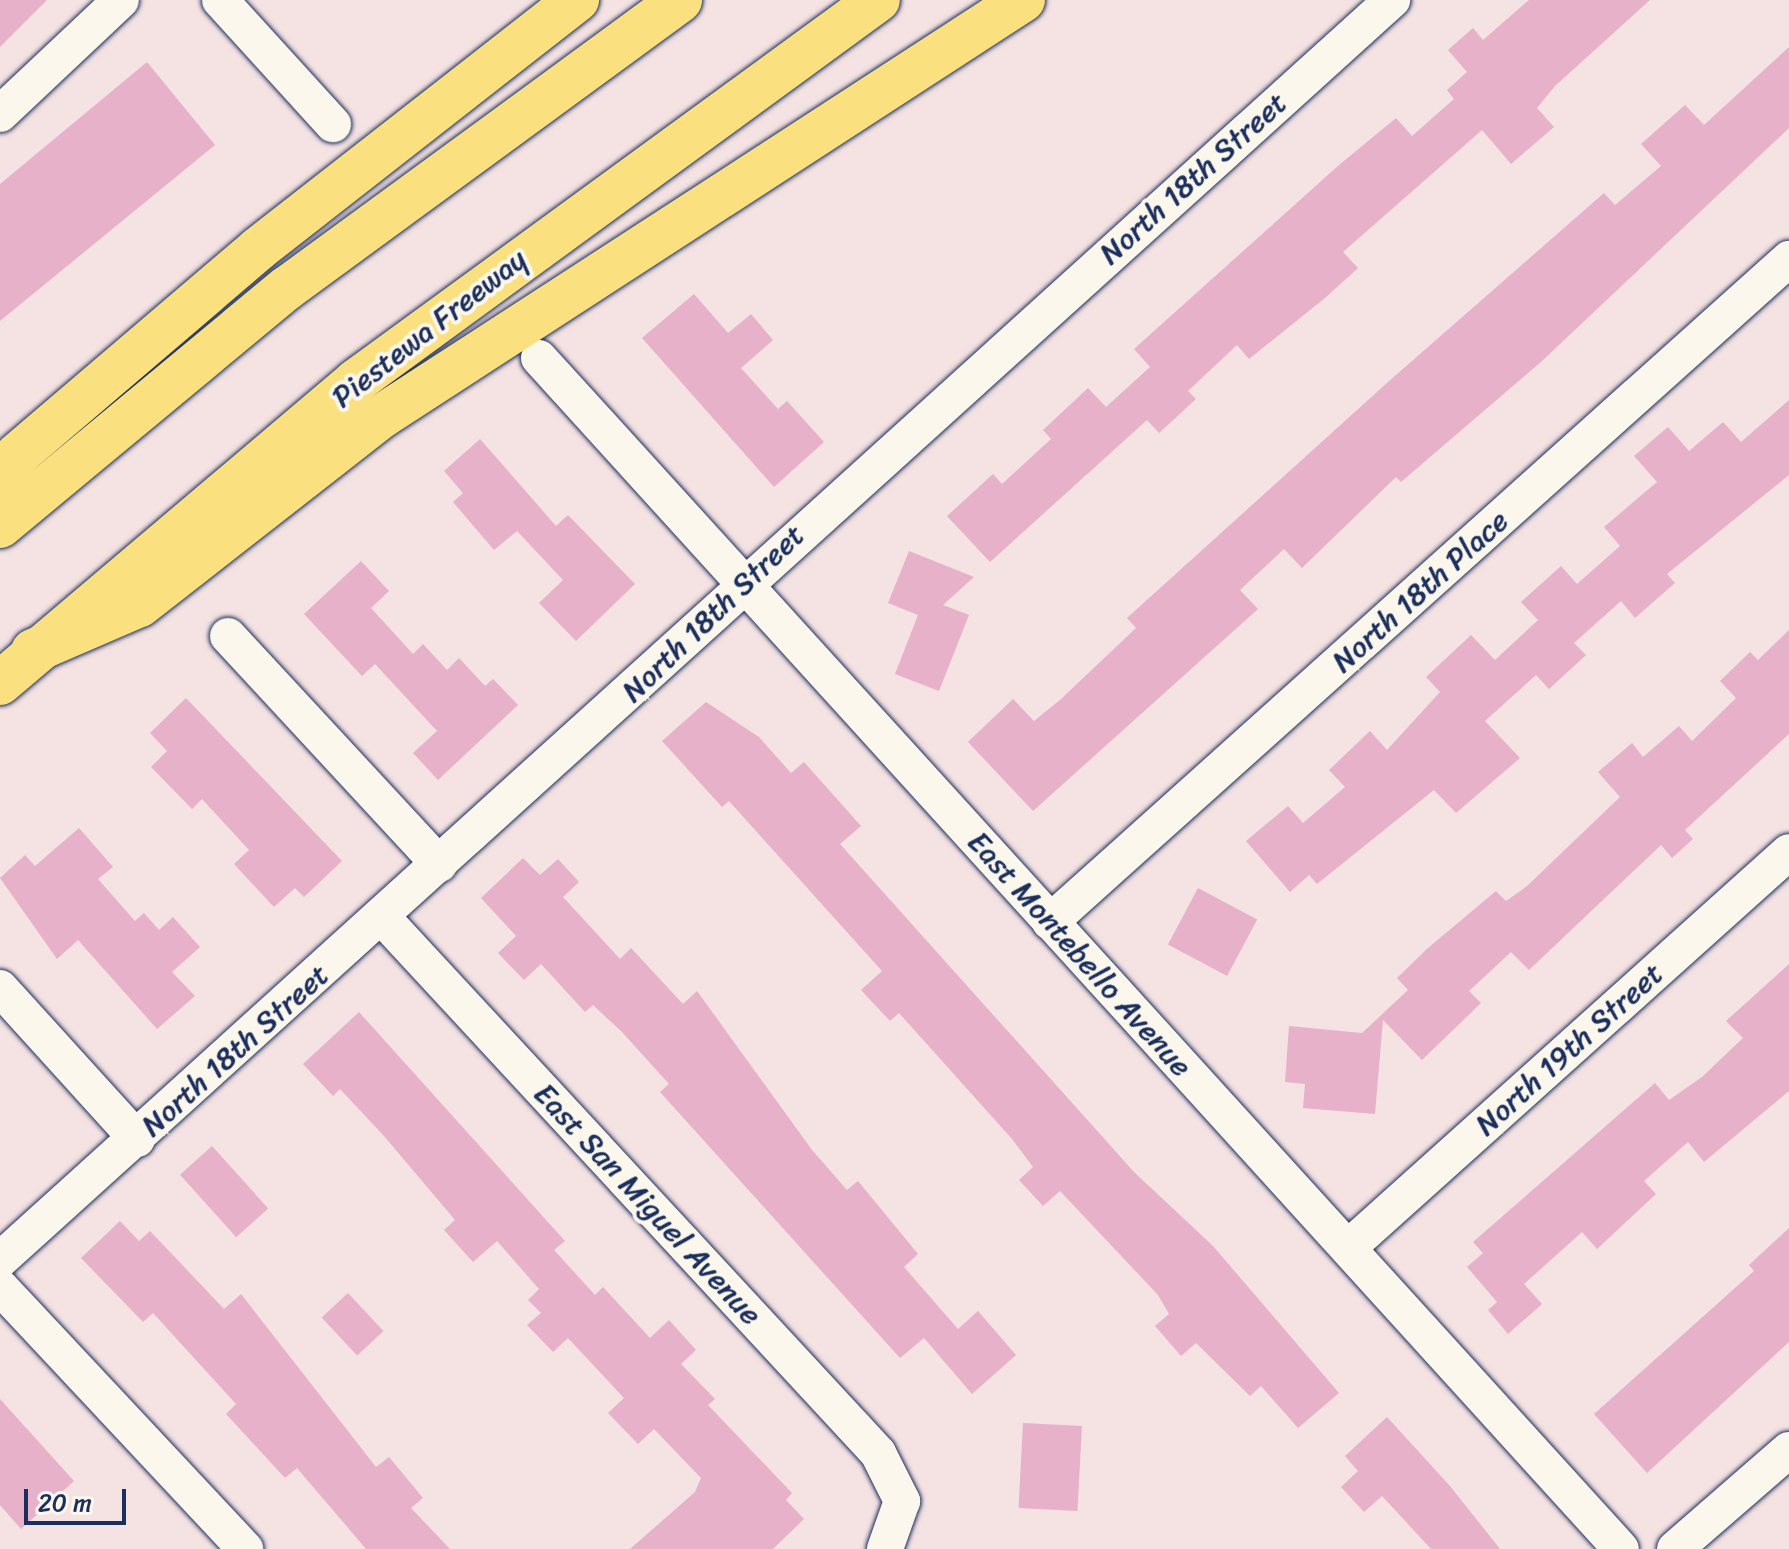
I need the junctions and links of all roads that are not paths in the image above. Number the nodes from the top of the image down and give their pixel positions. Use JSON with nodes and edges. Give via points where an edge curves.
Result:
{"nodes":[{"id":1,"x":121,"y":0,"type":"edge"},
{"id":2,"x":220,"y":0,"type":"edge"},
{"id":3,"x":577,"y":0,"type":"edge"},
{"id":4,"x":680,"y":0,"type":"edge"},
{"id":5,"x":878,"y":0,"type":"edge"},
{"id":6,"x":1023,"y":0,"type":"edge"},
{"id":7,"x":1392,"y":0,"type":"edge"},
{"id":8,"x":0,"y":114,"type":"edge"},
{"id":9,"x":333,"y":124,"type":"dead end"},
{"id":10,"x":1789,"y":259,"type":"edge"},
{"id":11,"x":539,"y":358,"type":"dead end"},
{"id":12,"x":0,"y":486,"type":"edge"},
{"id":13,"x":0,"y":526,"type":"edge"},
{"id":14,"x":747,"y":588,"type":"junction"},
{"id":15,"x":228,"y":636,"type":"dead end"},
{"id":16,"x":33,"y":651,"type":"junction"},
{"id":17,"x":0,"y":683,"type":"edge"},
{"id":18,"x":1789,"y":852,"type":"edge"},
{"id":19,"x":439,"y":864,"type":"junction"},
{"id":20,"x":381,"y":916,"type":"junction"},
{"id":21,"x":1050,"y":922,"type":"junction"},
{"id":22,"x":0,"y":988,"type":"edge"},
{"id":23,"x":137,"y":1139,"type":"junction"},
{"id":24,"x":1349,"y":1247,"type":"junction"},
{"id":25,"x":0,"y":1260,"type":"edge"},
{"id":26,"x":0,"y":1287,"type":"edge"},
{"id":27,"x":1789,"y":1450,"type":"edge"},
{"id":28,"x":245,"y":1549,"type":"edge"},
{"id":29,"x":885,"y":1549,"type":"edge"},
{"id":30,"x":1621,"y":1549,"type":"edge"},
{"id":31,"x":1675,"y":1549,"type":"edge"}],
"edges":[{"from":1,"to":8,"type":"street"},
{"from":2,"to":9,"type":"street"},
{"from":3,"to":12,"type":"highway","via":[[258,249],[17,455]]},
{"from":4,"to":13,"type":"highway","via":[[287,288]]},
{"from":5,"to":16,"type":"highway","name":"Piestewa Freeway","via":[[356,381]]},
{"from":6,"to":16,"type":"highway","via":[[382,416],[140,605]]},
{"from":7,"to":14,"type":"street","name":"North 18th Street","via":[[777,549]]},
{"from":10,"to":21,"type":"street","name":"North 18th Place"},
{"from":11,"to":14,"type":"street","name":"East Montebello Avenue"},
{"from":14,"to":19,"type":"street","name":"North 18th Street"},
{"from":14,"to":21,"type":"street","name":"East Montebello Avenue"},
{"from":15,"to":19,"type":"street"},
{"from":16,"to":17,"type":"highway","name":"Piestewa Freeway"},
{"from":18,"to":24,"type":"street","name":"North 19th Street"},
{"from":19,"to":20,"type":"street","name":"North 18th Street"},
{"from":20,"to":23,"type":"street","name":"North 18th Street"},
{"from":20,"to":29,"type":"street","name":"East San Miguel Avenue","via":[[878,1453],[902,1501]]},
{"from":21,"to":24,"type":"street","name":"East Montebello Avenue"},
{"from":22,"to":23,"type":"street"},
{"from":23,"to":25,"type":"street","name":"North 18th Street"},
{"from":24,"to":30,"type":"street","name":"East Montebello Avenue"},
{"from":26,"to":28,"type":"street"},
{"from":27,"to":31,"type":"street"}]}
